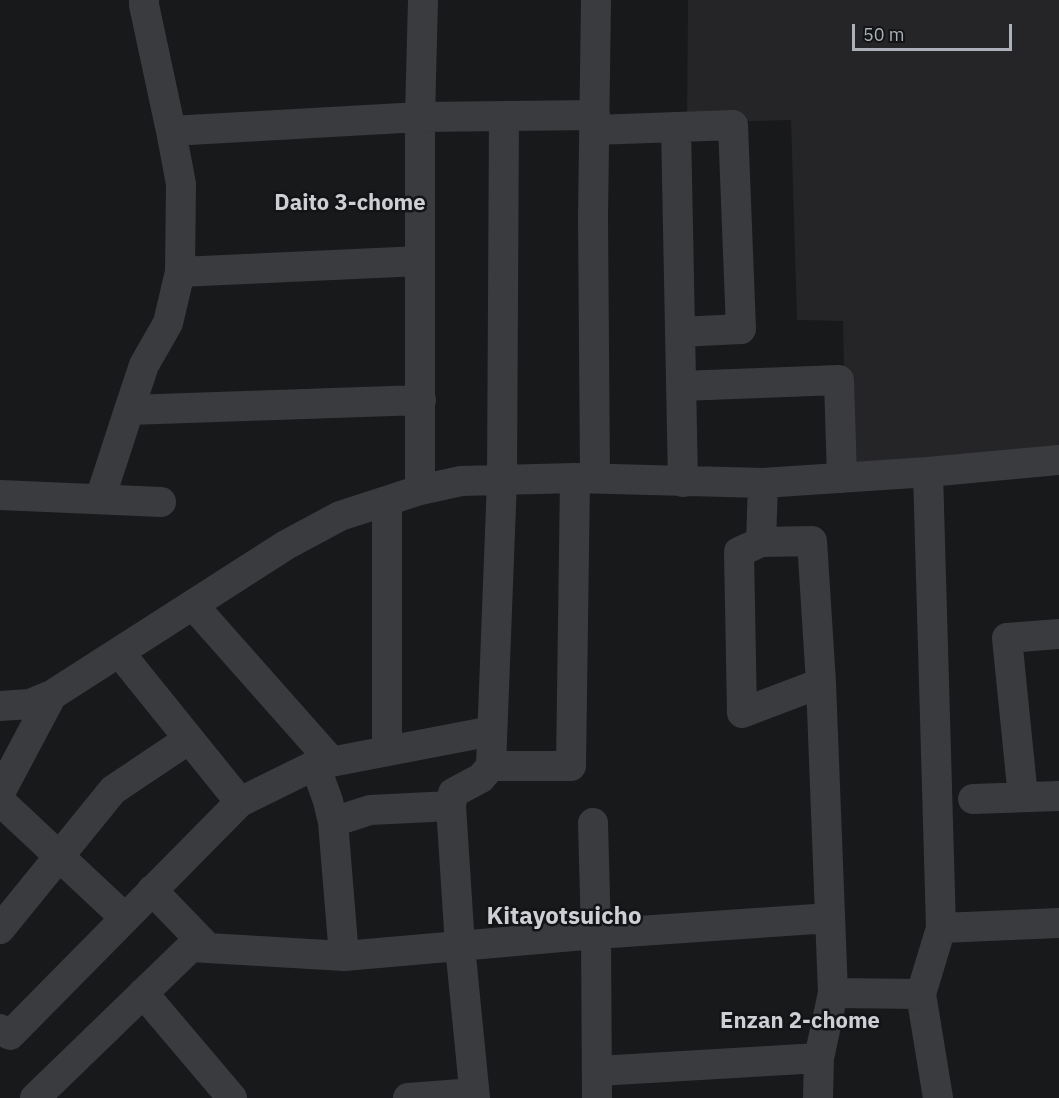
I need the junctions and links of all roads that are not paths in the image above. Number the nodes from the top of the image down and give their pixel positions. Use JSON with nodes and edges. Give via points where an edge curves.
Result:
{"nodes":[{"id":1,"x":144,"y":0,"type":"edge"},
{"id":2,"x":423,"y":0,"type":"edge"},
{"id":3,"x":596,"y":0,"type":"edge"},
{"id":4,"x":504,"y":116,"type":"junction"},
{"id":5,"x":420,"y":117,"type":"junction"},
{"id":6,"x":595,"y":123,"type":"junction"},
{"id":7,"x":676,"y":127,"type":"junction"},
{"id":8,"x":171,"y":131,"type":"junction"},
{"id":9,"x":420,"y":261,"type":"junction"},
{"id":10,"x":180,"y":272,"type":"junction"},
{"id":11,"x":680,"y":332,"type":"junction"},
{"id":12,"x":681,"y":386,"type":"junction"},
{"id":13,"x":421,"y":400,"type":"junction"},
{"id":14,"x":129,"y":410,"type":"junction"},
{"id":15,"x":1059,"y":460,"type":"edge"},
{"id":16,"x":928,"y":472,"type":"junction"},
{"id":17,"x":585,"y":478,"type":"junction"},
{"id":18,"x":842,"y":478,"type":"junction"},
{"id":19,"x":502,"y":480,"type":"junction"},
{"id":20,"x":683,"y":482,"type":"junction"},
{"id":21,"x":763,"y":483,"type":"junction"},
{"id":22,"x":420,"y":490,"type":"junction"},
{"id":23,"x":0,"y":495,"type":"edge"},
{"id":24,"x":100,"y":499,"type":"junction"},
{"id":25,"x":387,"y":501,"type":"junction"},
{"id":26,"x":161,"y":502,"type":"dead end"},
{"id":27,"x":761,"y":542,"type":"junction"},
{"id":28,"x":193,"y":605,"type":"junction"},
{"id":29,"x":1059,"y":634,"type":"edge"},
{"id":30,"x":119,"y":652,"type":"junction"},
{"id":31,"x":822,"y":683,"type":"junction"},
{"id":32,"x":52,"y":695,"type":"junction"},
{"id":33,"x":0,"y":706,"type":"edge"},
{"id":34,"x":492,"y":731,"type":"junction"},
{"id":35,"x":189,"y":739,"type":"junction"},
{"id":36,"x":387,"y":751,"type":"junction"},
{"id":37,"x":324,"y":763,"type":"junction"},
{"id":38,"x":491,"y":766,"type":"junction"},
{"id":39,"x":0,"y":793,"type":"edge"},
{"id":40,"x":1059,"y":796,"type":"edge"},
{"id":41,"x":1023,"y":797,"type":"junction"},
{"id":42,"x":973,"y":800,"type":"dead end"},
{"id":43,"x":0,"y":801,"type":"edge"},
{"id":44,"x":240,"y":802,"type":"junction"},
{"id":45,"x":451,"y":806,"type":"junction"},
{"id":46,"x":333,"y":822,"type":"junction"},
{"id":47,"x":593,"y":824,"type":"dead end"},
{"id":48,"x":60,"y":856,"type":"junction"},
{"id":49,"x":152,"y":890,"type":"junction"},
{"id":50,"x":125,"y":918,"type":"junction"},
{"id":51,"x":830,"y":918,"type":"junction"},
{"id":52,"x":1059,"y":923,"type":"edge"},
{"id":53,"x":941,"y":928,"type":"junction"},
{"id":54,"x":0,"y":929,"type":"edge"},
{"id":55,"x":596,"y":934,"type":"junction"},
{"id":56,"x":460,"y":946,"type":"junction"},
{"id":57,"x":208,"y":948,"type":"junction"},
{"id":58,"x":344,"y":956,"type":"junction"},
{"id":59,"x":143,"y":993,"type":"junction"},
{"id":60,"x":833,"y":993,"type":"junction"},
{"id":61,"x":921,"y":994,"type":"junction"},
{"id":62,"x":0,"y":1029,"type":"edge"},
{"id":63,"x":819,"y":1058,"type":"junction"},
{"id":64,"x":598,"y":1084,"type":"edge"},
{"id":65,"x":51,"y":1093,"type":"edge"},
{"id":66,"x":474,"y":1096,"type":"edge"},
{"id":67,"x":232,"y":1098,"type":"edge"},
{"id":68,"x":408,"y":1098,"type":"edge"},
{"id":69,"x":818,"y":1098,"type":"edge"},
{"id":70,"x":938,"y":1098,"type":"edge"}],
"edges":[{"from":1,"to":8,"type":"street"},
{"from":2,"to":5,"type":"street"},
{"from":3,"to":6,"type":"street"},
{"from":4,"to":5,"type":"street"},
{"from":4,"to":6,"type":"street"},
{"from":4,"to":19,"type":"street"},
{"from":5,"to":8,"type":"street"},
{"from":5,"to":9,"type":"street"},
{"from":6,"to":7,"type":"street"},
{"from":6,"to":17,"type":"street"},
{"from":7,"to":11,"type":"street"},
{"from":7,"to":11,"type":"street","via":[[733,125],[741,329]]},
{"from":8,"to":10,"type":"street","via":[[181,184]]},
{"from":9,"to":10,"type":"street"},
{"from":9,"to":13,"type":"street"},
{"from":10,"to":14,"type":"street","via":[[168,323],[144,365]]},
{"from":11,"to":12,"type":"street"},
{"from":12,"to":18,"type":"street","via":[[839,380]]},
{"from":12,"to":20,"type":"street"},
{"from":13,"to":14,"type":"street"},
{"from":13,"to":22,"type":"street"},
{"from":14,"to":24,"type":"street"},
{"from":15,"to":16,"type":"street"},
{"from":16,"to":18,"type":"street"},
{"from":16,"to":53,"type":"street"},
{"from":17,"to":19,"type":"street"},
{"from":17,"to":20,"type":"street"},
{"from":17,"to":38,"type":"street","via":[[571,766]]},
{"from":18,"to":21,"type":"street"},
{"from":19,"to":22,"type":"street","via":[[461,481]]},
{"from":19,"to":34,"type":"street"},
{"from":20,"to":21,"type":"street"},
{"from":21,"to":27,"type":"street"},
{"from":22,"to":25,"type":"street"},
{"from":23,"to":24,"type":"street"},
{"from":24,"to":26,"type":"street"},
{"from":25,"to":28,"type":"street","via":[[340,516],[286,545]]},
{"from":25,"to":36,"type":"street"},
{"from":27,"to":31,"type":"street","via":[[812,541]]},
{"from":27,"to":31,"type":"street","via":[[739,552],[742,713]]},
{"from":28,"to":30,"type":"street"},
{"from":28,"to":37,"type":"street"},
{"from":29,"to":41,"type":"street","via":[[1007,638]]},
{"from":30,"to":32,"type":"street"},
{"from":30,"to":35,"type":"street"},
{"from":31,"to":51,"type":"street"},
{"from":32,"to":33,"type":"street","via":[[30,704]]},
{"from":32,"to":39,"type":"street"},
{"from":34,"to":36,"type":"street"},
{"from":34,"to":38,"type":"street"},
{"from":35,"to":44,"type":"street"},
{"from":35,"to":48,"type":"street","via":[[113,790]]},
{"from":36,"to":37,"type":"street"},
{"from":37,"to":44,"type":"street"},
{"from":37,"to":46,"type":"street"},
{"from":38,"to":45,"type":"street","via":[[481,778],[453,793]]},
{"from":40,"to":41,"type":"street"},
{"from":41,"to":42,"type":"street"},
{"from":43,"to":48,"type":"street"},
{"from":44,"to":49,"type":"street"},
{"from":45,"to":46,"type":"street","via":[[370,810]]},
{"from":45,"to":56,"type":"street"},
{"from":46,"to":58,"type":"street"},
{"from":47,"to":55,"type":"street"},
{"from":48,"to":50,"type":"street"},
{"from":48,"to":54,"type":"street"},
{"from":49,"to":50,"type":"street"},
{"from":49,"to":57,"type":"street"},
{"from":50,"to":62,"type":"street","via":[[9,1035]]},
{"from":51,"to":55,"type":"street"},
{"from":51,"to":60,"type":"street"},
{"from":52,"to":53,"type":"street"},
{"from":53,"to":61,"type":"street"},
{"from":55,"to":56,"type":"street"},
{"from":55,"to":64,"type":"street"},
{"from":56,"to":58,"type":"street"},
{"from":56,"to":66,"type":"street"},
{"from":57,"to":58,"type":"street"},
{"from":57,"to":59,"type":"street","via":[[191,947]]},
{"from":59,"to":65,"type":"street"},
{"from":59,"to":67,"type":"street"},
{"from":60,"to":61,"type":"street"},
{"from":60,"to":63,"type":"street"},
{"from":61,"to":70,"type":"street"},
{"from":63,"to":64,"type":"street"},
{"from":63,"to":69,"type":"street"},
{"from":66,"to":68,"type":"street"}]}
